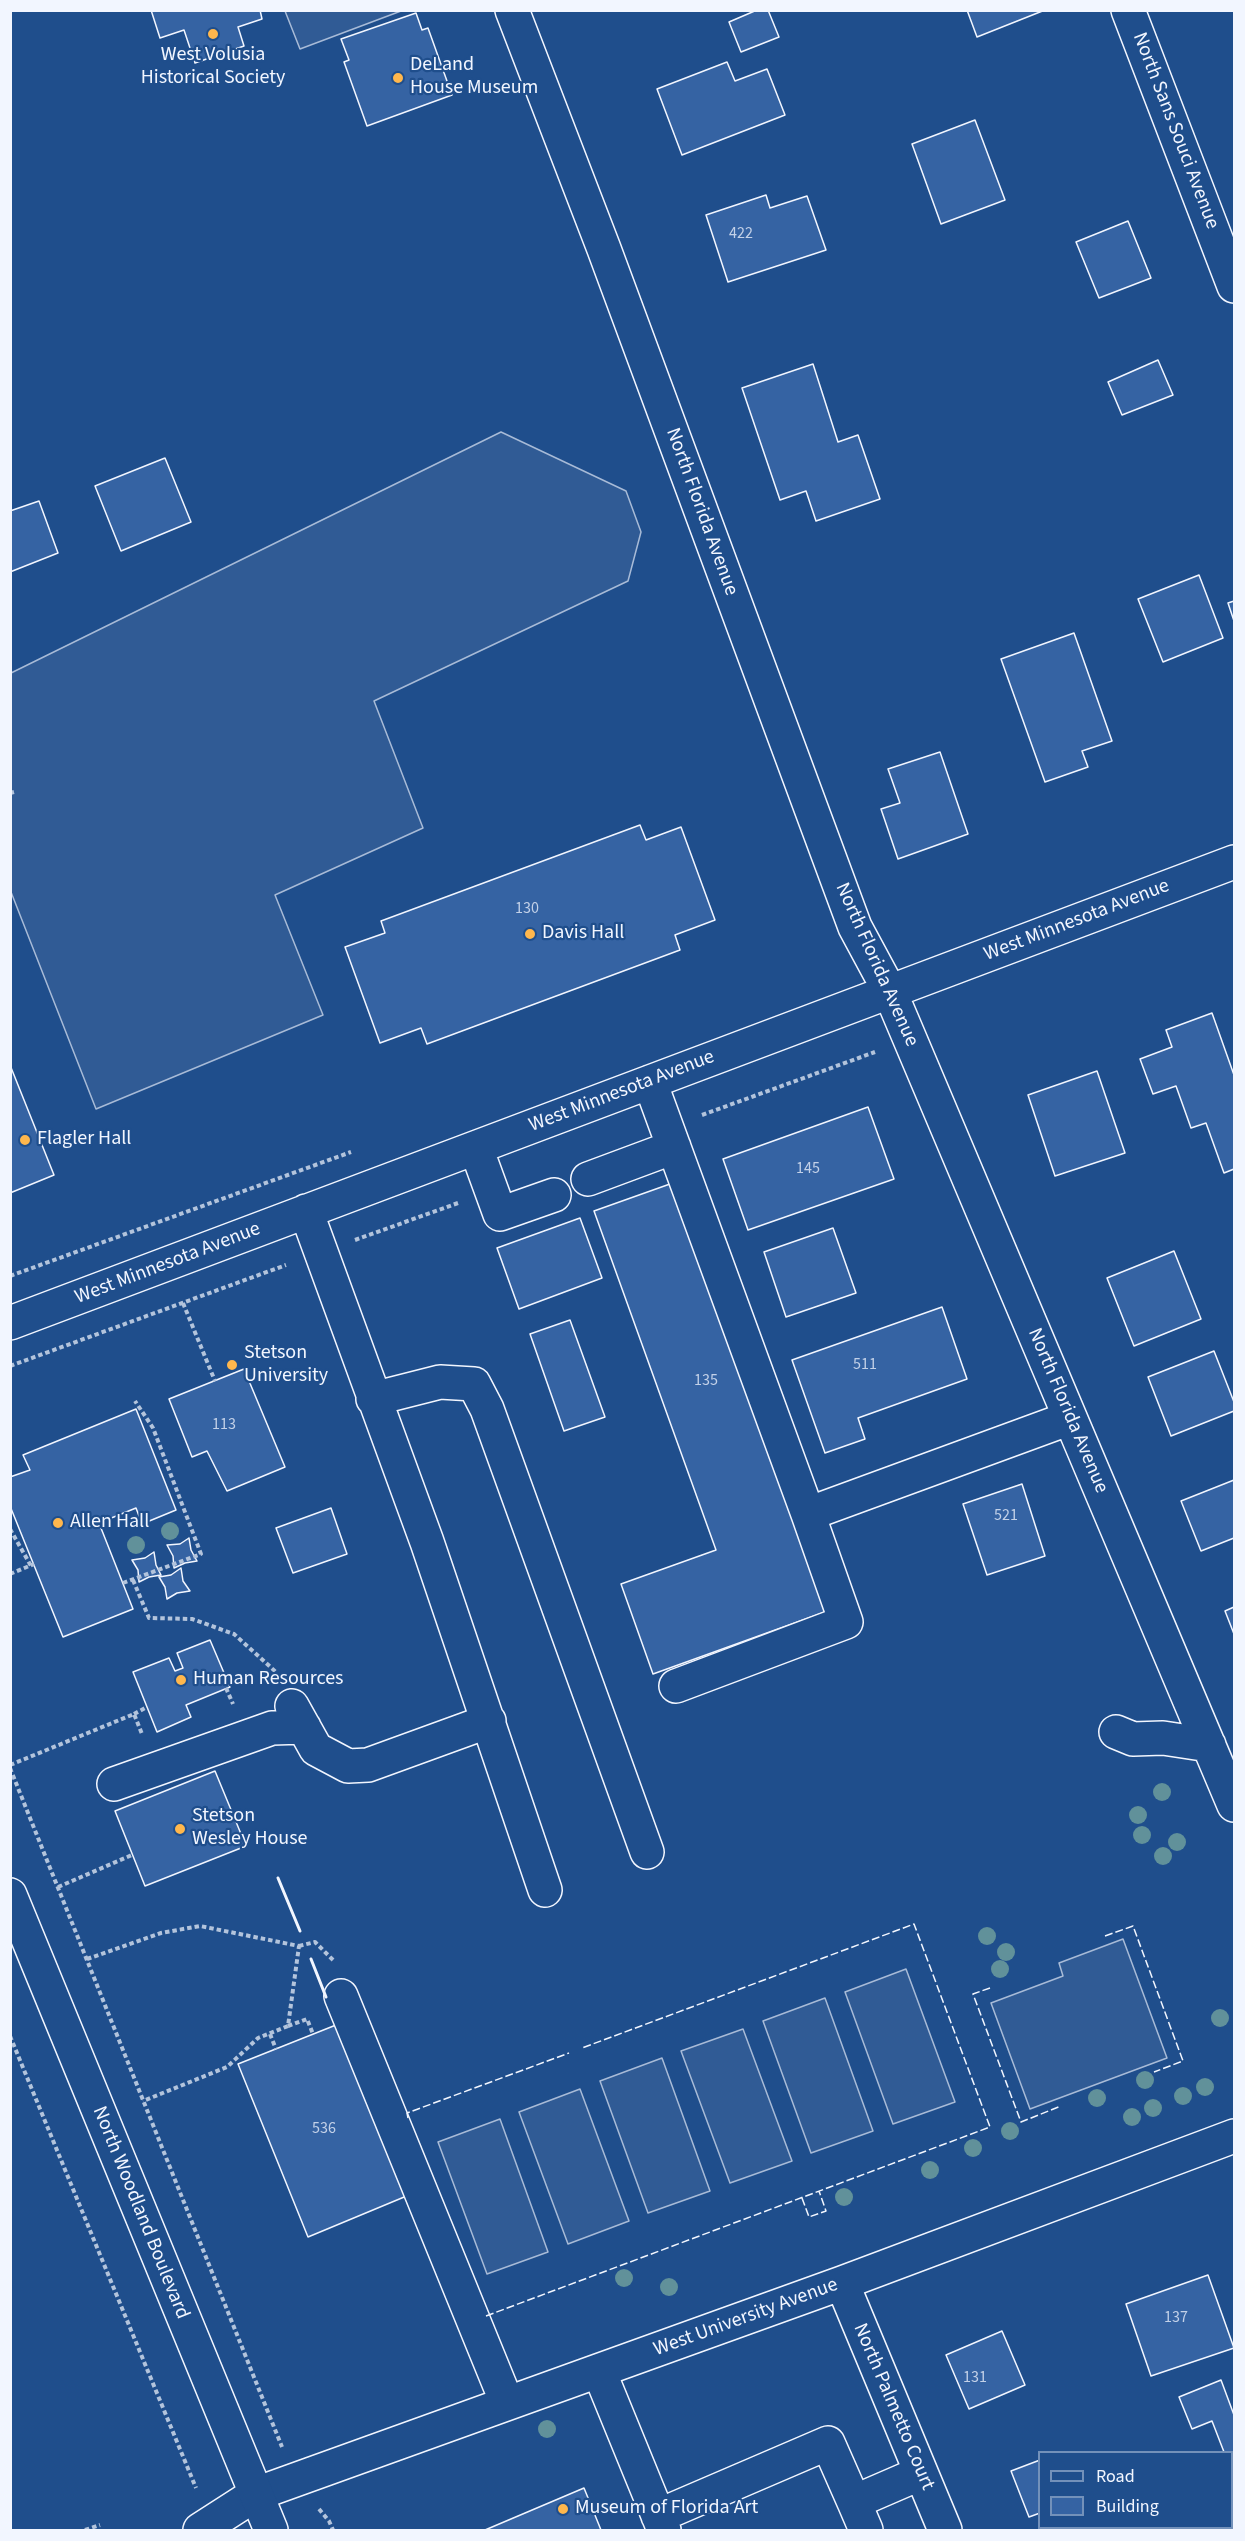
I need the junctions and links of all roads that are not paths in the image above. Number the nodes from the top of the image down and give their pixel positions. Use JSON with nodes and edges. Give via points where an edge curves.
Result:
{"nodes":[{"id":1,"x":512,"y":10,"type":"edge"},
{"id":2,"x":1128,"y":10,"type":"edge"},
{"id":3,"x":1234,"y":286,"type":"edge"},
{"id":4,"x":1234,"y":862,"type":"edge"},
{"id":5,"x":890,"y":992,"type":"junction"},
{"id":6,"x":650,"y":1082,"type":"junction"},
{"id":7,"x":670,"y":1137,"type":"junction"},
{"id":8,"x":476,"y":1148,"type":"junction"},
{"id":9,"x":588,"y":1179,"type":"dead end"},
{"id":10,"x":554,"y":1195,"type":"dead end"},
{"id":11,"x":306,"y":1211,"type":"junction"},
{"id":12,"x":10,"y":1323,"type":"edge"},
{"id":13,"x":373,"y":1399,"type":"junction"},
{"id":14,"x":1070,"y":1418,"type":"junction"},
{"id":15,"x":808,"y":1514,"type":"junction"},
{"id":16,"x":676,"y":1686,"type":"dead end"},
{"id":17,"x":489,"y":1721,"type":"junction"},
{"id":18,"x":1116,"y":1732,"type":"dead end"},
{"id":19,"x":1209,"y":1745,"type":"junction"},
{"id":20,"x":114,"y":1784,"type":"dead end"},
{"id":21,"x":1234,"y":1805,"type":"edge"},
{"id":22,"x":646,"y":1852,"type":"dead end"},
{"id":23,"x":545,"y":1890,"type":"dead end"},
{"id":24,"x":10,"y":1895,"type":"edge"},
{"id":25,"x":341,"y":1996,"type":"dead end"},
{"id":26,"x":1234,"y":2136,"type":"edge"},
{"id":27,"x":842,"y":2283,"type":"junction"},
{"id":28,"x":598,"y":2371,"type":"junction"},
{"id":29,"x":507,"y":2403,"type":"junction"},
{"id":30,"x":921,"y":2473,"type":"junction"},
{"id":31,"x":256,"y":2494,"type":"junction"},
{"id":32,"x":860,"y":2516,"type":"edge"},
{"id":33,"x":661,"y":2523,"type":"edge"},
{"id":34,"x":205,"y":2527,"type":"edge"},
{"id":35,"x":271,"y":2530,"type":"edge"},
{"id":36,"x":945,"y":2530,"type":"edge"}],
"edges":[{"from":1,"to":5,"type":"street","name":"North Florida Avenue","via":[[855,927]]},
{"from":2,"to":3,"type":"street","name":"North Sans Souci Avenue"},
{"from":4,"to":5,"type":"street","name":"West Minnesota Avenue"},
{"from":5,"to":6,"type":"street","name":"West Minnesota Avenue"},
{"from":5,"to":14,"type":"street","name":"North Florida Avenue"},
{"from":6,"to":7,"type":"street"},
{"from":6,"to":8,"type":"street","name":"West Minnesota Avenue"},
{"from":7,"to":9,"type":"street"},
{"from":7,"to":15,"type":"street"},
{"from":8,"to":10,"type":"street","via":[[500,1214]]},
{"from":8,"to":11,"type":"street","name":"West Minnesota Avenue"},
{"from":11,"to":12,"type":"street","name":"West Minnesota Avenue"},
{"from":11,"to":13,"type":"street"},
{"from":13,"to":17,"type":"street"},
{"from":13,"to":22,"type":"street","via":[[440,1382],[474,1384],[491,1420]]},
{"from":14,"to":15,"type":"street"},
{"from":14,"to":19,"type":"street","name":"North Florida Avenue"},
{"from":15,"to":16,"type":"street","via":[[846,1622]]},
{"from":17,"to":20,"type":"street","via":[[368,1765],[348,1766],[316,1749],[292,1705],[272,1728]]},
{"from":17,"to":23,"type":"street"},
{"from":18,"to":19,"type":"street","via":[[1133,1739],[1163,1738]]},
{"from":19,"to":21,"type":"street","name":"North Florida Avenue"},
{"from":24,"to":31,"type":"street","name":"North Woodland Boulevard"},
{"from":25,"to":29,"type":"street"},
{"from":26,"to":27,"type":"street","name":"West University Avenue"},
{"from":27,"to":28,"type":"street","name":"West University Avenue"},
{"from":27,"to":30,"type":"street","name":"North Palmetto Court"},
{"from":28,"to":29,"type":"street","name":"West University Avenue"},
{"from":28,"to":33,"type":"street"},
{"from":29,"to":31,"type":"street","name":"West University Avenue"},
{"from":30,"to":32,"type":"street"},
{"from":30,"to":36,"type":"street","name":"North Palmetto Court"},
{"from":31,"to":34,"type":"street","name":"West University Avenue"},
{"from":31,"to":35,"type":"street","name":"North Woodland Boulevard"},
{"from":32,"to":33,"type":"street","via":[[828,2443]]}]}
